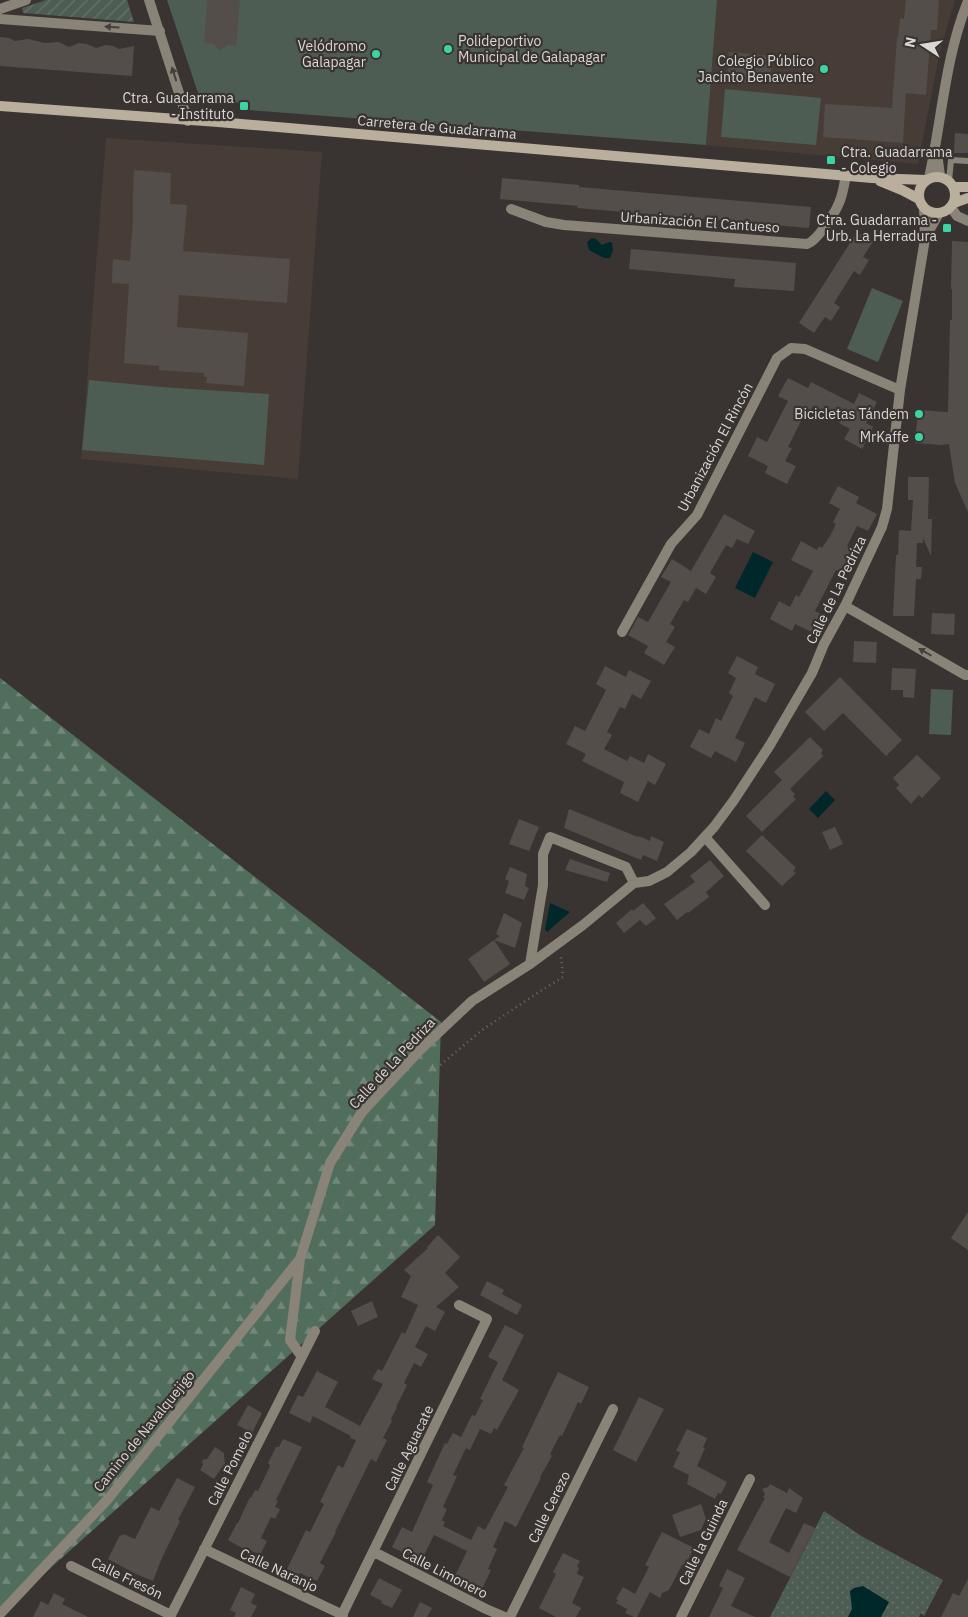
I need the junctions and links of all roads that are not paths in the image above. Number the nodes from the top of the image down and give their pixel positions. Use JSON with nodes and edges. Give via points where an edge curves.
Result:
{"nodes":[{"id":1,"x":26,"y":0,"type":"edge"},
{"id":2,"x":149,"y":0,"type":"edge"},
{"id":3,"x":968,"y":1,"type":"edge"},
{"id":4,"x":0,"y":9,"type":"edge"},
{"id":5,"x":0,"y":19,"type":"edge"},
{"id":6,"x":160,"y":30,"type":"junction"},
{"id":7,"x":0,"y":106,"type":"edge"},
{"id":8,"x":188,"y":121,"type":"junction"},
{"id":9,"x":936,"y":147,"type":"junction"},
{"id":10,"x":968,"y":161,"type":"edge"},
{"id":11,"x":846,"y":175,"type":"junction"},
{"id":12,"x":872,"y":178,"type":"junction"},
{"id":13,"x":927,"y":179,"type":"junction"},
{"id":14,"x":948,"y":181,"type":"junction"},
{"id":15,"x":968,"y":188,"type":"edge"},
{"id":16,"x":968,"y":198,"type":"edge"},
{"id":17,"x":922,"y":204,"type":"junction"},
{"id":18,"x":952,"y":205,"type":"junction"},
{"id":19,"x":511,"y":209,"type":"dead end"},
{"id":20,"x":939,"y":213,"type":"junction"},
{"id":21,"x":968,"y":221,"type":"edge"},
{"id":22,"x":925,"y":239,"type":"junction"},
{"id":23,"x":900,"y":390,"type":"junction"},
{"id":24,"x":845,"y":606,"type":"junction"},
{"id":25,"x":622,"y":632,"type":"dead end"},
{"id":26,"x":968,"y":675,"type":"edge"},
{"id":27,"x":705,"y":837,"type":"junction"},
{"id":28,"x":634,"y":883,"type":"junction"},
{"id":29,"x":765,"y":905,"type":"dead end"},
{"id":30,"x":530,"y":964,"type":"junction"},
{"id":31,"x":300,"y":1259,"type":"junction"},
{"id":32,"x":459,"y":1305,"type":"dead end"},
{"id":33,"x":315,"y":1331,"type":"road end"},
{"id":34,"x":302,"y":1357,"type":"junction"},
{"id":35,"x":614,"y":1409,"type":"dead end"},
{"id":36,"x":750,"y":1479,"type":"dead end"},
{"id":37,"x":204,"y":1549,"type":"junction"},
{"id":38,"x":374,"y":1552,"type":"junction"},
{"id":39,"x":71,"y":1566,"type":"dead end"},
{"id":40,"x":0,"y":1614,"type":"edge"},
{"id":41,"x":170,"y":1616,"type":"edge"},
{"id":42,"x":342,"y":1616,"type":"edge"},
{"id":43,"x":505,"y":1617,"type":"edge"},
{"id":44,"x":510,"y":1617,"type":"edge"},
{"id":45,"x":682,"y":1617,"type":"edge"}],
"edges":[{"from":1,"to":4,"type":"street"},
{"from":2,"to":6,"type":"street"},
{"from":3,"to":9,"type":"street","via":[[948,64]]},
{"from":6,"to":5,"type":"street","one_way":true},
{"from":8,"to":6,"type":"street","one_way":true},
{"from":7,"to":8,"type":"main road","name":"Carretera de Guadarrama"},
{"from":8,"to":11,"type":"main road","name":"Carretera de Guadarrama"},
{"from":9,"to":13,"type":"street"},
{"from":9,"to":14,"type":"street"},
{"from":10,"to":14,"type":"lane","via":[[951,160]]},
{"from":11,"to":12,"type":"main road","name":"Carretera de Guadarrama"},
{"from":11,"to":19,"type":"street","name":"Urbanización El Cantueso","via":[[839,205],[819,236],[807,244],[564,226]]},
{"from":12,"to":13,"type":"main road","name":"Carretera de Guadarrama"},
{"from":12,"to":17,"type":"main road","name":"Carretera de Guadarrama","via":[[902,190]]},
{"from":13,"to":14,"type":"main road"},
{"from":13,"to":17,"type":"main road","via":[[920,189]]},
{"from":14,"to":15,"type":"main road"},
{"from":14,"to":18,"type":"main road","via":[[956,198]]},
{"from":16,"to":18,"type":"main road"},
{"from":17,"to":20,"type":"main road","via":[[933,213]]},
{"from":17,"to":22,"type":"street","name":"Calle de La Pedriza"},
{"from":18,"to":20,"type":"main road"},
{"from":18,"to":21,"type":"street","via":[[957,216]]},
{"from":20,"to":22,"type":"street","name":"Calle de La Pedriza"},
{"from":22,"to":23,"type":"street","name":"Calle de La Pedriza"},
{"from":23,"to":24,"type":"street","name":"Calle de La Pedriza","via":[[887,509],[882,527]]},
{"from":23,"to":25,"type":"street","name":"Urbanización El Rincón","via":[[805,349],[791,348],[776,358],[697,515],[671,544]]},
{"from":26,"to":24,"type":"street","one_way":true},
{"from":24,"to":27,"type":"street","name":"Calle de La Pedriza","via":[[812,673],[770,745]]},
{"from":27,"to":28,"type":"street","name":"Calle de La Pedriza","via":[[667,872],[649,881]]},
{"from":27,"to":29,"type":"street"},
{"from":28,"to":30,"type":"street","name":"Calle de La Pedriza"},
{"from":28,"to":30,"type":"street","via":[[626,867],[550,837],[543,854],[543,885]]},
{"from":30,"to":31,"type":"street","name":"Calle de La Pedriza","via":[[472,1001],[362,1112],[330,1163]]},
{"from":31,"to":34,"type":"street","name":"Calle de La Pedriza","via":[[290,1340]]},
{"from":31,"to":40,"type":"street","name":"Camino de Navalquejigo","via":[[108,1499]]},
{"from":32,"to":38,"type":"street","name":"Calle Aguacate","via":[[487,1320]]},
{"from":33,"to":34,"type":"street","name":"Calle Pomelo"},
{"from":34,"to":37,"type":"street","name":"Calle Pomelo"},
{"from":35,"to":44,"type":"street","name":"Calle Cerezo"},
{"from":36,"to":45,"type":"street","name":"Calle la Guinda"},
{"from":37,"to":41,"type":"street","name":"Calle Pomelo"},
{"from":37,"to":42,"type":"street","name":"Calle Naranjo"},
{"from":38,"to":42,"type":"street","name":"Calle Aguacate"},
{"from":38,"to":43,"type":"street","name":"Calle Limonero"},
{"from":39,"to":41,"type":"street","name":"Calle Fresón"}]}
